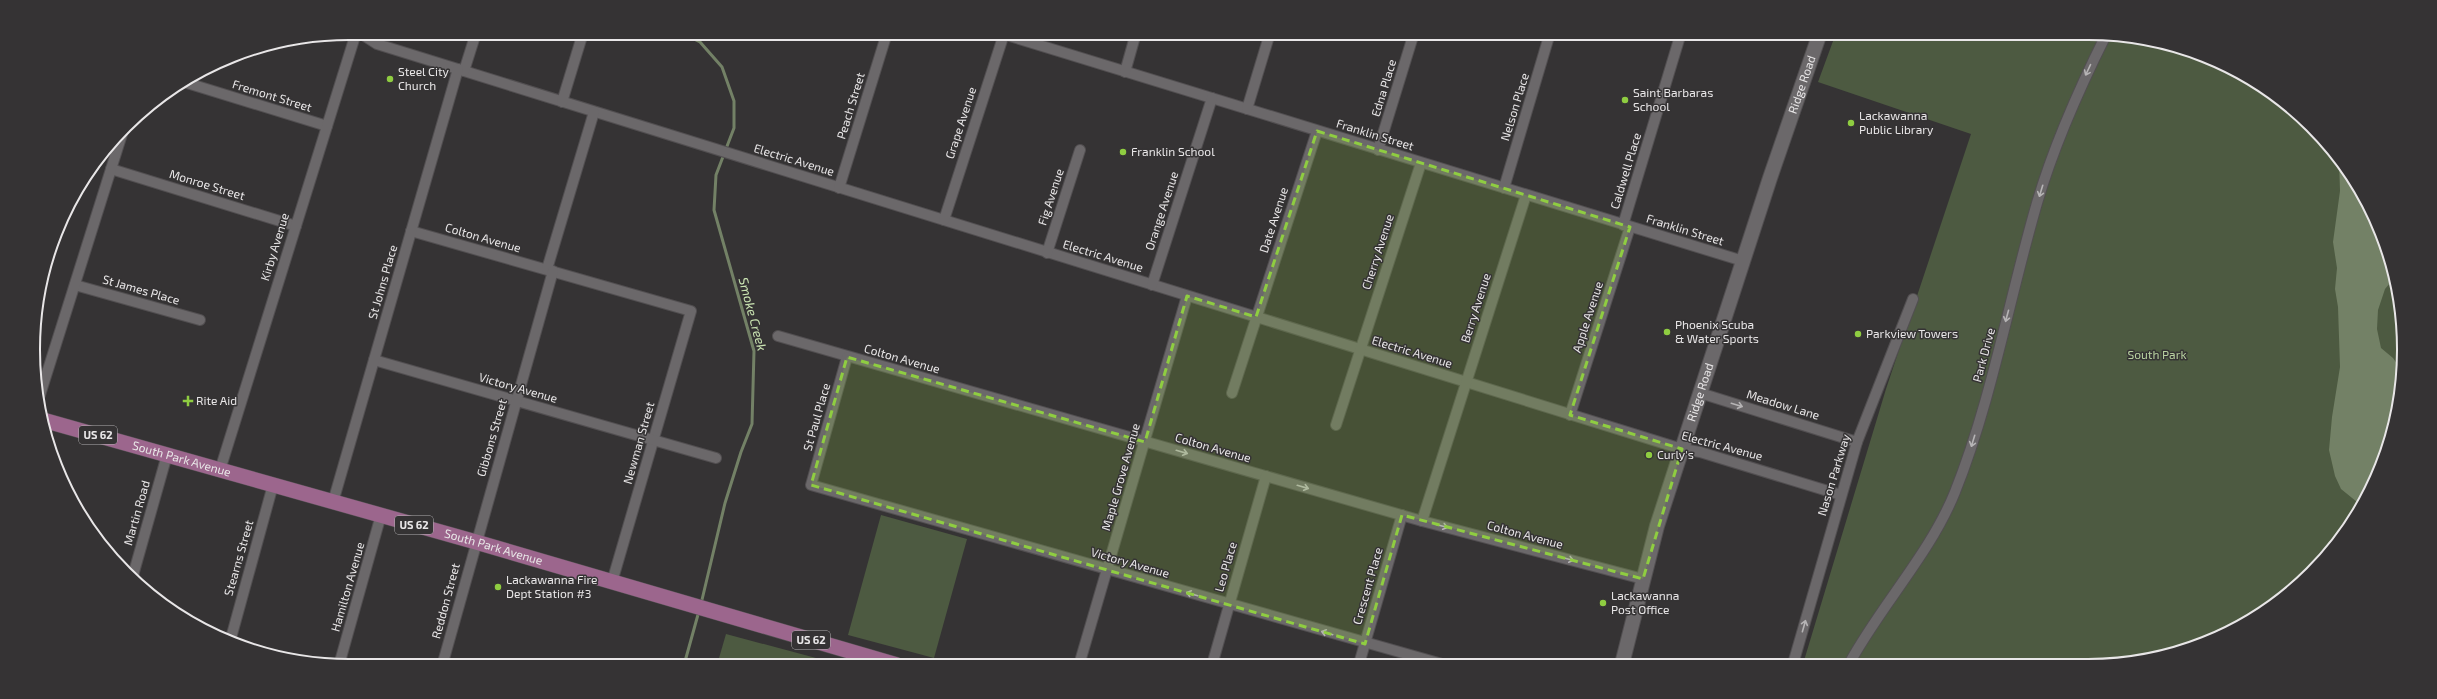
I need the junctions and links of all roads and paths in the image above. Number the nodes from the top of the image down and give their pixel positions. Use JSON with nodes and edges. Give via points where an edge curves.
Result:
{"nodes":[{"id":1,"x":354,"y":40,"type":"edge"},
{"id":2,"x":371,"y":40,"type":"edge"},
{"id":3,"x":473,"y":40,"type":"edge"},
{"id":4,"x":581,"y":40,"type":"edge"},
{"id":5,"x":886,"y":40,"type":"edge"},
{"id":6,"x":1005,"y":40,"type":"edge"},
{"id":7,"x":1026,"y":40,"type":"edge"},
{"id":8,"x":1134,"y":40,"type":"edge"},
{"id":9,"x":1268,"y":40,"type":"edge"},
{"id":10,"x":1412,"y":40,"type":"edge"},
{"id":11,"x":1548,"y":40,"type":"edge"},
{"id":12,"x":1679,"y":40,"type":"edge"},
{"id":13,"x":1818,"y":40,"type":"edge"},
{"id":14,"x":2103,"y":41,"type":"edge"},
{"id":15,"x":461,"y":70,"type":"junction"},
{"id":16,"x":1125,"y":72,"type":"junction"},
{"id":17,"x":190,"y":84,"type":"edge"},
{"id":18,"x":1212,"y":98,"type":"junction"},
{"id":19,"x":562,"y":102,"type":"junction"},
{"id":20,"x":1247,"y":109,"type":"junction"},
{"id":21,"x":594,"y":112,"type":"junction"},
{"id":22,"x":327,"y":126,"type":"junction"},
{"id":23,"x":1317,"y":131,"type":"junction"},
{"id":24,"x":118,"y":144,"type":"edge"},
{"id":25,"x":1080,"y":150,"type":"dead end"},
{"id":26,"x":1378,"y":150,"type":"junction"},
{"id":27,"x":1421,"y":163,"type":"junction"},
{"id":28,"x":111,"y":169,"type":"junction"},
{"id":29,"x":839,"y":188,"type":"junction"},
{"id":30,"x":1504,"y":188,"type":"junction"},
{"id":31,"x":1526,"y":195,"type":"junction"},
{"id":32,"x":944,"y":220,"type":"junction"},
{"id":33,"x":296,"y":226,"type":"junction"},
{"id":34,"x":1627,"y":226,"type":"junction"},
{"id":35,"x":412,"y":231,"type":"junction"},
{"id":36,"x":1047,"y":253,"type":"junction"},
{"id":37,"x":1743,"y":261,"type":"junction"},
{"id":38,"x":550,"y":270,"type":"junction"},
{"id":39,"x":74,"y":285,"type":"junction"},
{"id":40,"x":1152,"y":285,"type":"junction"},
{"id":41,"x":1187,"y":296,"type":"junction"},
{"id":42,"x":1913,"y":299,"type":"dead end"},
{"id":43,"x":690,"y":311,"type":"joint"},
{"id":44,"x":1256,"y":317,"type":"junction"},
{"id":45,"x":200,"y":320,"type":"dead end"},
{"id":46,"x":778,"y":336,"type":"dead end"},
{"id":47,"x":1360,"y":350,"type":"junction"},
{"id":48,"x":847,"y":357,"type":"junction"},
{"id":49,"x":374,"y":360,"type":"junction"},
{"id":50,"x":1465,"y":382,"type":"junction"},
{"id":51,"x":43,"y":386,"type":"edge"},
{"id":52,"x":1700,"y":393,"type":"junction"},
{"id":53,"x":1232,"y":394,"type":"dead end"},
{"id":54,"x":516,"y":401,"type":"junction"},
{"id":55,"x":1570,"y":415,"type":"junction"},
{"id":56,"x":50,"y":426,"type":"edge"},
{"id":57,"x":1336,"y":426,"type":"dead end"},
{"id":58,"x":654,"y":440,"type":"junction"},
{"id":59,"x":1145,"y":442,"type":"junction"},
{"id":60,"x":1857,"y":442,"type":"junction"},
{"id":61,"x":1682,"y":449,"type":"junction"},
{"id":62,"x":167,"y":455,"type":"junction"},
{"id":63,"x":716,"y":458,"type":"dead end"},
{"id":64,"x":220,"y":470,"type":"junction"},
{"id":65,"x":1266,"y":476,"type":"junction"},
{"id":66,"x":274,"y":485,"type":"junction"},
{"id":67,"x":811,"y":485,"type":"joint"},
{"id":68,"x":1841,"y":495,"type":"junction"},
{"id":69,"x":333,"y":502,"type":"junction"},
{"id":70,"x":381,"y":515,"type":"junction"},
{"id":71,"x":1402,"y":515,"type":"junction"},
{"id":72,"x":1422,"y":521,"type":"junction"},
{"id":73,"x":476,"y":542,"type":"junction"},
{"id":74,"x":1107,"y":570,"type":"junction"},
{"id":75,"x":134,"y":571,"type":"edge"},
{"id":76,"x":1644,"y":579,"type":"junction"},
{"id":77,"x":612,"y":582,"type":"junction"},
{"id":78,"x":1229,"y":605,"type":"junction"},
{"id":79,"x":231,"y":635,"type":"edge"},
{"id":80,"x":1365,"y":644,"type":"junction"},
{"id":81,"x":341,"y":659,"type":"edge"},
{"id":82,"x":444,"y":659,"type":"edge"},
{"id":83,"x":876,"y":659,"type":"edge"},
{"id":84,"x":1081,"y":659,"type":"edge"},
{"id":85,"x":1214,"y":659,"type":"edge"},
{"id":86,"x":1360,"y":659,"type":"edge"},
{"id":87,"x":1423,"y":659,"type":"edge"},
{"id":88,"x":1623,"y":659,"type":"edge"},
{"id":89,"x":1794,"y":659,"type":"edge"},
{"id":90,"x":1852,"y":659,"type":"edge"}],
"edges":[{"from":1,"to":22,"type":"street","name":"Kirby Avenue"},
{"from":2,"to":15,"type":"street","name":"Electric Avenue"},
{"from":3,"to":15,"type":"street","name":"St Johns Place"},
{"from":4,"to":19,"type":"street"},
{"from":5,"to":29,"type":"street","name":"Peach Street"},
{"from":6,"to":32,"type":"street","name":"Grape Avenue"},
{"from":7,"to":16,"type":"street","name":"Franklin Street"},
{"from":8,"to":16,"type":"street"},
{"from":9,"to":20,"type":"street"},
{"from":10,"to":26,"type":"street","name":"Edna Place"},
{"from":11,"to":30,"type":"street","name":"Nelson Place"},
{"from":12,"to":34,"type":"street","name":"Caldwell Place"},
{"from":13,"to":37,"type":"main road","name":"Ridge Road"},
{"from":14,"to":90,"type":"street","name":"Park Drive","one_way":true,"via":[[2069,112],[2046,172],[1983,408],[1955,493],[1940,524],[1867,630]]},
{"from":15,"to":19,"type":"street","name":"Electric Avenue"},
{"from":15,"to":35,"type":"street","name":"St Johns Place"},
{"from":16,"to":18,"type":"street","name":"Franklin Street"},
{"from":17,"to":22,"type":"street","name":"Fremont Street"},
{"from":18,"to":20,"type":"street","name":"Franklin Street"},
{"from":18,"to":40,"type":"street","name":"Orange Avenue"},
{"from":19,"to":21,"type":"street","name":"Electric Avenue"},
{"from":20,"to":23,"type":"street","name":"Franklin Street"},
{"from":21,"to":29,"type":"street","name":"Electric Avenue"},
{"from":21,"to":38,"type":"street","name":"Gibbons Street"},
{"from":22,"to":33,"type":"street","name":"Kirby Avenue"},
{"from":23,"to":26,"type":"street","name":"Franklin Street"},
{"from":23,"to":44,"type":"street","name":"Date Avenue"},
{"from":24,"to":28,"type":"street"},
{"from":25,"to":36,"type":"street","name":"Fig Avenue"},
{"from":26,"to":27,"type":"street","name":"Franklin Street"},
{"from":27,"to":30,"type":"street","name":"Franklin Street"},
{"from":27,"to":47,"type":"street","name":"Cherry Avenue"},
{"from":28,"to":33,"type":"street","name":"Monroe Street"},
{"from":28,"to":39,"type":"street"},
{"from":29,"to":32,"type":"street","name":"Electric Avenue"},
{"from":30,"to":31,"type":"street","name":"Franklin Street"},
{"from":31,"to":34,"type":"street","name":"Franklin Street"},
{"from":31,"to":50,"type":"street","name":"Berry Avenue"},
{"from":32,"to":36,"type":"street","name":"Electric Avenue"},
{"from":33,"to":64,"type":"street","name":"Kirby Avenue"},
{"from":34,"to":37,"type":"street","name":"Franklin Street"},
{"from":34,"to":55,"type":"street","name":"Apple Avenue"},
{"from":35,"to":38,"type":"street","name":"Colton Avenue"},
{"from":35,"to":49,"type":"street","name":"St Johns Place"},
{"from":36,"to":40,"type":"street","name":"Electric Avenue"},
{"from":37,"to":52,"type":"main road","name":"Ridge Road"},
{"from":38,"to":43,"type":"street","name":"Colton Avenue"},
{"from":38,"to":54,"type":"street","name":"Gibbons Street"},
{"from":39,"to":45,"type":"street","name":"St James Place"},
{"from":39,"to":51,"type":"street"},
{"from":40,"to":41,"type":"street","name":"Electric Avenue"},
{"from":41,"to":44,"type":"street","name":"Electric Avenue"},
{"from":41,"to":59,"type":"street","name":"Maple Grove Avenue"},
{"from":42,"to":60,"type":"street","name":"Nason Parkway"},
{"from":43,"to":58,"type":"street","name":"Newman Street"},
{"from":44,"to":47,"type":"street","name":"Electric Avenue"},
{"from":44,"to":53,"type":"street","name":"Date Avenue"},
{"from":46,"to":48,"type":"street","name":"Colton Avenue"},
{"from":47,"to":50,"type":"street","name":"Electric Avenue"},
{"from":47,"to":57,"type":"street","name":"Cherry Avenue"},
{"from":48,"to":59,"type":"street","name":"Colton Avenue"},
{"from":48,"to":67,"type":"street","name":"St Paul Place"},
{"from":49,"to":54,"type":"street","name":"Victory Avenue"},
{"from":49,"to":69,"type":"street","name":"St Johns Place"},
{"from":50,"to":55,"type":"street","name":"Electric Avenue"},
{"from":50,"to":72,"type":"street","name":"Berry Avenue"},
{"from":52,"to":60,"type":"street","name":"Meadow Lane","one_way":true},
{"from":52,"to":61,"type":"main road","name":"Ridge Road"},
{"from":54,"to":58,"type":"street","name":"Victory Avenue"},
{"from":54,"to":73,"type":"street","name":"Gibbons Street"},
{"from":55,"to":61,"type":"street","name":"Electric Avenue"},
{"from":56,"to":62,"type":"main road","name":"South Park Avenue","number":"US 62"},
{"from":58,"to":63,"type":"street","name":"Victory Avenue"},
{"from":58,"to":77,"type":"street","name":"Newman Street"},
{"from":59,"to":65,"type":"street","name":"Colton Avenue","one_way":true},
{"from":59,"to":74,"type":"street","name":"Maple Grove Avenue"},
{"from":60,"to":68,"type":"street","name":"Nason Parkway"},
{"from":61,"to":68,"type":"street","name":"Electric Avenue","via":[[1700,452]]},
{"from":61,"to":76,"type":"main road","name":"Ridge Road","via":[[1657,526]]},
{"from":62,"to":64,"type":"main road","name":"South Park Avenue","number":"US 62"},
{"from":62,"to":75,"type":"street","name":"Martin Road"},
{"from":64,"to":66,"type":"main road","name":"South Park Avenue","number":"US 62"},
{"from":65,"to":71,"type":"street","name":"Colton Avenue","one_way":true},
{"from":65,"to":78,"type":"street","name":"Leo Place"},
{"from":66,"to":69,"type":"main road","name":"South Park Avenue","number":"US 62"},
{"from":66,"to":79,"type":"street","name":"Stearns Street"},
{"from":67,"to":74,"type":"street","name":"Victory Avenue"},
{"from":89,"to":68,"type":"street","name":"Nason Parkway","one_way":true},
{"from":69,"to":70,"type":"main road","name":"South Park Avenue","number":"US 62"},
{"from":70,"to":73,"type":"main road","name":"South Park Avenue","number":"US 62"},
{"from":70,"to":81,"type":"street","name":"Hamilton Avenue"},
{"from":71,"to":72,"type":"street","name":"Colton Avenue"},
{"from":71,"to":80,"type":"street","name":"Crescent Place"},
{"from":72,"to":76,"type":"street","name":"Colton Avenue","one_way":true},
{"from":73,"to":77,"type":"main road","name":"South Park Avenue","number":"US 62"},
{"from":73,"to":82,"type":"street","name":"Reddon Street"},
{"from":78,"to":74,"type":"street","name":"Victory Avenue","one_way":true},
{"from":74,"to":84,"type":"street","name":"Maple Grove Avenue"},
{"from":76,"to":88,"type":"main road","name":"Ridge Road"},
{"from":77,"to":83,"type":"main road","name":"South Park Avenue","number":"US 62"},
{"from":80,"to":78,"type":"street","name":"Victory Avenue","one_way":true},
{"from":78,"to":85,"type":"street","name":"Leo Place"},
{"from":80,"to":86,"type":"street","name":"Crescent Place"},
{"from":80,"to":87,"type":"street","name":"Victory Avenue"}]}
